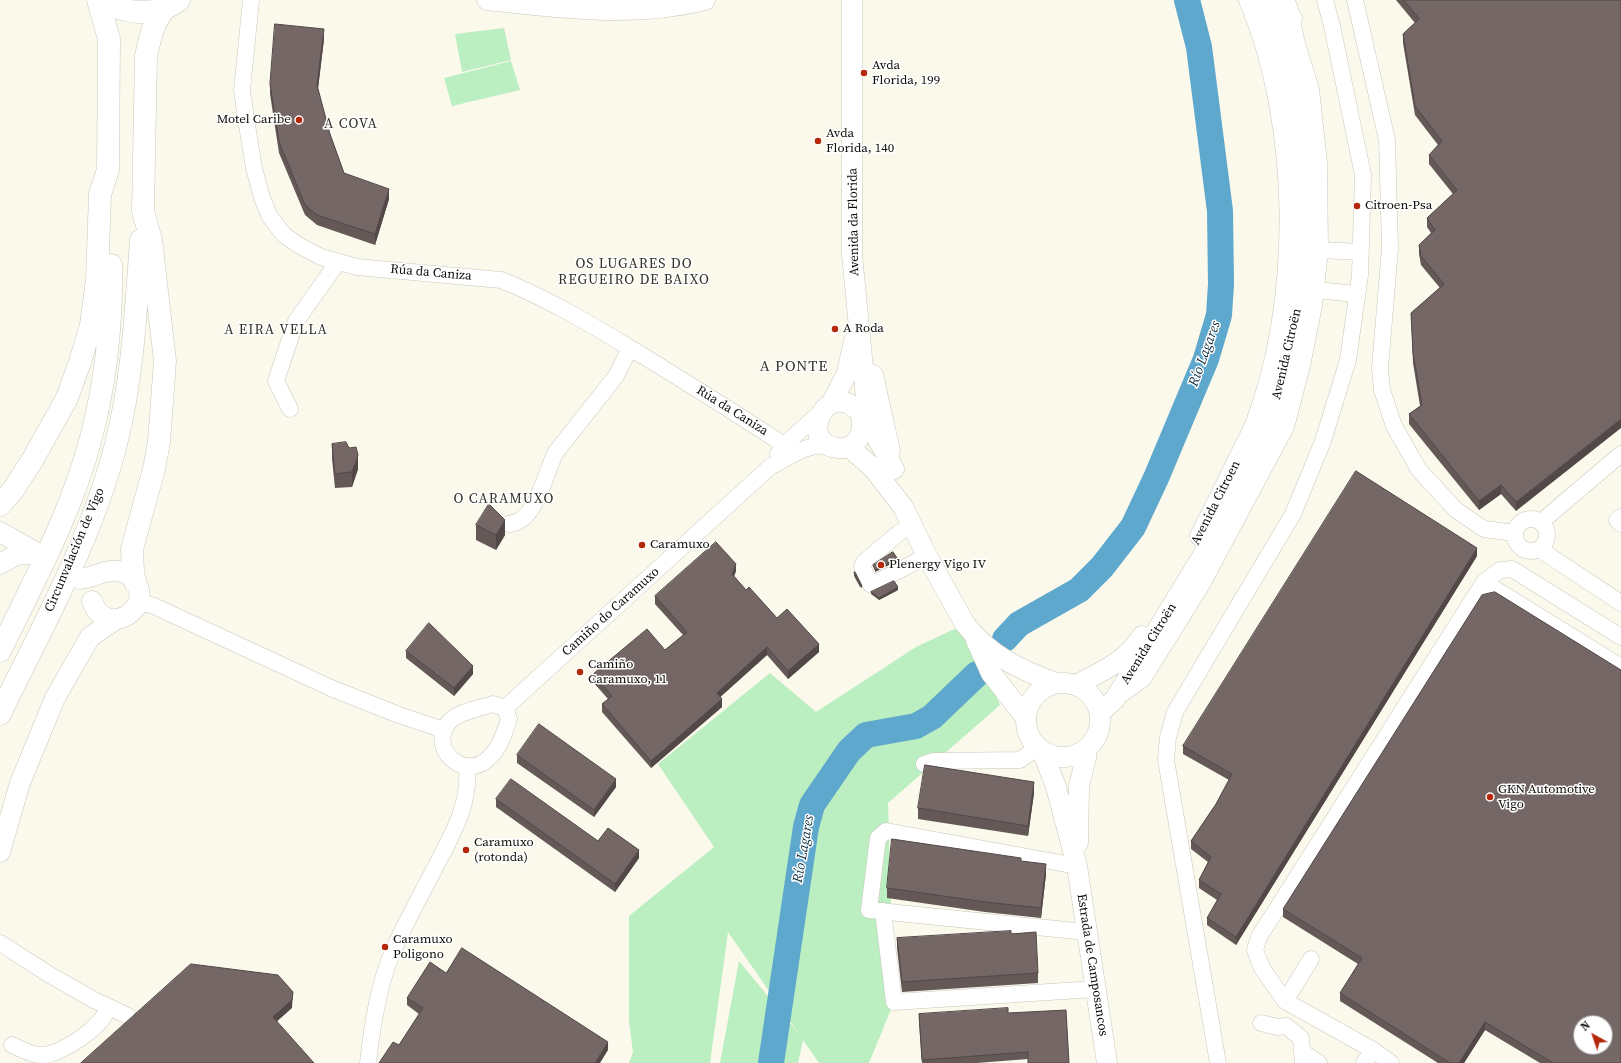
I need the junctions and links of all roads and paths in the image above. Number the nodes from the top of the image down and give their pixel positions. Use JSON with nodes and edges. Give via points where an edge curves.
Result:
{"nodes":[{"id":1,"x":98,"y":0,"type":"edge"},
{"id":2,"x":104,"y":0,"type":"edge"},
{"id":3,"x":251,"y":0,"type":"edge"},
{"id":4,"x":487,"y":0,"type":"edge"},
{"id":5,"x":705,"y":0,"type":"edge"},
{"id":6,"x":838,"y":0,"type":"edge"},
{"id":7,"x":1249,"y":0,"type":"edge"},
{"id":8,"x":1267,"y":0,"type":"edge"},
{"id":9,"x":1281,"y":0,"type":"edge"},
{"id":10,"x":1325,"y":0,"type":"edge"},
{"id":11,"x":1355,"y":0,"type":"edge"},
{"id":12,"x":172,"y":4,"type":"edge"},
{"id":13,"x":1289,"y":9,"type":"edge"},
{"id":14,"x":852,"y":10,"type":"edge"},
{"id":15,"x":108,"y":170,"type":"junction"},
{"id":16,"x":143,"y":211,"type":"junction"},
{"id":17,"x":1320,"y":250,"type":"junction"},
{"id":18,"x":1361,"y":252,"type":"junction"},
{"id":19,"x":338,"y":262,"type":"junction"},
{"id":20,"x":1316,"y":290,"type":"junction"},
{"id":21,"x":1357,"y":294,"type":"junction"},
{"id":22,"x":858,"y":323,"type":"junction"},
{"id":23,"x":630,"y":348,"type":"junction"},
{"id":24,"x":826,"y":408,"type":"junction"},
{"id":25,"x":290,"y":409,"type":"dead end"},
{"id":26,"x":861,"y":415,"type":"junction"},
{"id":27,"x":784,"y":445,"type":"junction"},
{"id":28,"x":829,"y":446,"type":"junction"},
{"id":29,"x":849,"y":447,"type":"junction"},
{"id":30,"x":1621,"y":454,"type":"edge"},
{"id":31,"x":770,"y":468,"type":"junction"},
{"id":32,"x":894,"y":469,"type":"junction"},
{"id":33,"x":0,"y":505,"type":"edge"},
{"id":34,"x":903,"y":508,"type":"junction"},
{"id":35,"x":1621,"y":517,"type":"edge"},
{"id":36,"x":1541,"y":522,"type":"junction"},
{"id":37,"x":509,"y":524,"type":"dead end"},
{"id":38,"x":1621,"y":524,"type":"edge"},
{"id":39,"x":912,"y":525,"type":"junction"},
{"id":40,"x":0,"y":532,"type":"edge"},
{"id":41,"x":1514,"y":533,"type":"junction"},
{"id":42,"x":1539,"y":549,"type":"junction"},
{"id":43,"x":927,"y":556,"type":"junction"},
{"id":44,"x":0,"y":564,"type":"edge"},
{"id":45,"x":1484,"y":582,"type":"junction"},
{"id":46,"x":137,"y":592,"type":"junction"},
{"id":47,"x":91,"y":598,"type":"junction"},
{"id":48,"x":1621,"y":603,"type":"edge"},
{"id":49,"x":115,"y":620,"type":"junction"},
{"id":50,"x":1621,"y":636,"type":"edge"},
{"id":51,"x":83,"y":647,"type":"junction"},
{"id":52,"x":0,"y":651,"type":"edge"},
{"id":53,"x":996,"y":665,"type":"junction"},
{"id":54,"x":1621,"y":667,"type":"edge"},
{"id":55,"x":1066,"y":684,"type":"junction"},
{"id":56,"x":1115,"y":699,"type":"junction"},
{"id":57,"x":505,"y":708,"type":"junction"},
{"id":58,"x":1100,"y":713,"type":"junction"},
{"id":59,"x":0,"y":714,"type":"edge"},
{"id":60,"x":1026,"y":718,"type":"junction"},
{"id":61,"x":444,"y":730,"type":"junction"},
{"id":62,"x":1087,"y":748,"type":"junction"},
{"id":63,"x":1040,"y":749,"type":"junction"},
{"id":64,"x":924,"y":764,"type":"edge"},
{"id":65,"x":467,"y":768,"type":"junction"},
{"id":66,"x":0,"y":852,"type":"edge"},
{"id":67,"x":1077,"y":866,"type":"junction"},
{"id":68,"x":882,"y":911,"type":"junction"},
{"id":69,"x":1086,"y":932,"type":"junction"},
{"id":70,"x":0,"y":943,"type":"edge"},
{"id":71,"x":1311,"y":958,"type":"dead end"},
{"id":72,"x":1095,"y":990,"type":"junction"},
{"id":73,"x":1284,"y":1001,"type":"junction"},
{"id":74,"x":108,"y":1007,"type":"junction"},
{"id":75,"x":128,"y":1016,"type":"dead end"},
{"id":76,"x":1262,"y":1023,"type":"dead end"},
{"id":77,"x":12,"y":1045,"type":"dead end"},
{"id":78,"x":1303,"y":1057,"type":"edge"},
{"id":79,"x":1368,"y":1057,"type":"edge"},
{"id":80,"x":368,"y":1063,"type":"edge"},
{"id":81,"x":1107,"y":1063,"type":"edge"},
{"id":82,"x":1218,"y":1063,"type":"edge"},
{"id":83,"x":1319,"y":1063,"type":"edge"},
{"id":84,"x":1391,"y":1063,"type":"edge"}],
"edges":[{"from":1,"to":15,"type":"highway","name":"Circunvalación de Vigo","via":[[110,39]]},
{"from":2,"to":12,"type":"highway","via":[[135,12],[150,12]]},
{"from":3,"to":19,"type":"street","name":"Rúa da Caniza","via":[[242,90],[254,168],[262,198],[270,217],[284,235],[321,257]]},
{"from":4,"to":5,"type":"main road","via":[[611,11],[652,9]]},
{"from":6,"to":14,"type":"main road"},
{"from":7,"to":55,"type":"main road","name":"Avenida Citroen","via":[[1260,27],[1283,122],[1289,196],[1287,280],[1274,365],[1255,426],[1175,585],[1135,649],[1110,668]]},
{"from":8,"to":56,"type":"main road","name":"Avenida Citroën","via":[[1293,79],[1307,163],[1301,288],[1285,374],[1268,431],[1230,511]]},
{"from":9,"to":13,"type":"main road"},
{"from":10,"to":18,"type":"street","via":[[1363,175]]},
{"from":11,"to":41,"type":"street","via":[[1387,140],[1390,248],[1380,368],[1382,390],[1394,426],[1419,470],[1456,510],[1484,529]]},
{"from":12,"to":16,"type":"highway","via":[[156,20],[146,56]]},
{"from":13,"to":17,"type":"street","via":[[1312,96],[1319,163]]},
{"from":14,"to":22,"type":"main road","name":"Avenida da Florida","via":[[852,255]]},
{"from":15,"to":33,"type":"highway","via":[[100,194],[97,280],[91,325],[80,362],[67,398],[46,437]]},
{"from":15,"to":52,"type":"highway","name":"Circunvalación de Vigo","via":[[111,283],[105,371],[92,434],[53,543]]},
{"from":16,"to":46,"type":"highway","via":[[151,240],[165,361],[159,442],[132,549]]},
{"from":16,"to":59,"type":"highway","name":"Circunvalación de Vigo","via":[[130,379],[116,445],[88,527]]},
{"from":17,"to":18,"type":"street"},
{"from":17,"to":20,"type":"street"},
{"from":18,"to":21,"type":"street"},
{"from":19,"to":23,"type":"street","name":"Rúa da Caniza","via":[[357,267],[501,280],[552,302]]},
{"from":19,"to":25,"type":"street","via":[[296,320],[276,381]]},
{"from":20,"to":21,"type":"street"},
{"from":20,"to":56,"type":"street","via":[[1302,366],[1286,427],[1201,586],[1143,679]]},
{"from":21,"to":82,"type":"street","via":[[1348,360],[1323,441],[1293,514],[1175,712],[1168,737],[1166,760]]},
{"from":22,"to":24,"type":"main road","name":"Avenida da Florida","via":[[847,373]]},
{"from":22,"to":26,"type":"main road","name":"Avenida da Florida","via":[[866,398]]},
{"from":22,"to":32,"type":"main road","name":"Avenida da Florida","via":[[864,336]]},
{"from":23,"to":27,"type":"street","name":"Rúa da Caniza"},
{"from":23,"to":37,"type":"street","via":[[616,376],[556,452],[540,493],[531,508],[516,524]]},
{"from":24,"to":26,"type":"main road","via":[[843,402],[854,406]]},
{"from":24,"to":27,"type":"street","name":"Camiño do Caramuxo"},
{"from":24,"to":28,"type":"main road","via":[[817,421],[822,440]]},
{"from":26,"to":29,"type":"main road","via":[[864,424],[862,434],[857,442]]},
{"from":26,"to":32,"type":"main road","name":"Avenida da Florida","via":[[879,439]]},
{"from":27,"to":31,"type":"street","name":"Camiño do Caramuxo"},
{"from":28,"to":29,"type":"main road","via":[[839,449]]},
{"from":28,"to":31,"type":"street","name":"Camiño do Caramuxo","via":[[822,444],[805,448]]},
{"from":29,"to":34,"type":"main road","name":"Avenida da Florida","via":[[872,468]]},
{"from":30,"to":36,"type":"street"},
{"from":31,"to":57,"type":"street","name":"Camiño do Caramuxo"},
{"from":32,"to":34,"type":"main road","name":"Avenida da Florida"},
{"from":34,"to":39,"type":"main road","name":"Avenida da Florida"},
{"from":35,"to":38,"type":"street","via":[[1617,520]]},
{"from":36,"to":41,"type":"street","via":[[1533,519],[1524,520]]},
{"from":36,"to":42,"type":"street","via":[[1546,529],[1547,538]]},
{"from":39,"to":43,"type":"main road","name":"Avenida da Florida"},
{"from":39,"to":43,"type":"street","via":[[864,562],[862,567],[870,584]]},
{"from":40,"to":44,"type":"main road","via":[[37,553],[16,555]]},
{"from":41,"to":42,"type":"street","via":[[1516,542],[1522,548],[1531,551]]},
{"from":42,"to":48,"type":"street"},
{"from":43,"to":53,"type":"main road","name":"Avenida da Florida","via":[[965,624]]},
{"from":45,"to":50,"type":"street","via":[[1500,570],[1512,569]]},
{"from":45,"to":54,"type":"street"},
{"from":45,"to":73,"type":"street","via":[[1259,937],[1255,950],[1262,968]]},
{"from":46,"to":47,"type":"main road","via":[[125,573],[117,571],[80,579],[86,585]]},
{"from":46,"to":49,"type":"main road","via":[[130,614]]},
{"from":46,"to":61,"type":"street","via":[[154,606],[331,688]]},
{"from":47,"to":49,"type":"main road","via":[[95,610]]},
{"from":47,"to":51,"type":"main road","via":[[90,619]]},
{"from":49,"to":51,"type":"main road","via":[[90,637]]},
{"from":51,"to":66,"type":"main road","via":[[55,698],[37,740],[20,783]]},
{"from":53,"to":55,"type":"main road","name":"Avenida da Florida"},
{"from":53,"to":60,"type":"main road","name":"Avenida da Florida"},
{"from":55,"to":58,"type":"main road","via":[[1087,691]]},
{"from":55,"to":60,"type":"main road","via":[[1045,687],[1035,695],[1028,706]]},
{"from":56,"to":58,"type":"main road","name":"Avenida Citroën"},
{"from":57,"to":61,"type":"street","via":[[493,704],[463,714],[451,720]]},
{"from":57,"to":65,"type":"street","via":[[509,719],[502,739],[490,757]]},
{"from":58,"to":62,"type":"main road","via":[[1100,726]]},
{"from":60,"to":63,"type":"main road","via":[[1031,739]]},
{"from":61,"to":65,"type":"street","via":[[443,747],[457,764]]},
{"from":62,"to":63,"type":"main road","via":[[1065,757]]},
{"from":62,"to":67,"type":"main road","name":"Estrada de Camposancos","via":[[1079,786]]},
{"from":63,"to":64,"type":"street","via":[[1020,760],[934,761]]},
{"from":63,"to":67,"type":"main road","name":"Estrada de Camposancos","via":[[1056,787]]},
{"from":65,"to":80,"type":"street","via":[[467,794],[458,823],[386,969]]},
{"from":67,"to":68,"type":"street","via":[[886,831],[878,838],[869,910]]},
{"from":67,"to":69,"type":"main road","name":"Estrada de Camposancos"},
{"from":68,"to":69,"type":"street"},
{"from":68,"to":72,"type":"street","via":[[894,1002]]},
{"from":69,"to":72,"type":"main road","name":"Estrada de Camposancos"},
{"from":70,"to":74,"type":"street","via":[[50,975]]},
{"from":71,"to":73,"type":"street"},
{"from":72,"to":81,"type":"main road","name":"Estrada de Camposancos"},
{"from":73,"to":79,"type":"street"},
{"from":74,"to":75,"type":"street"},
{"from":74,"to":77,"type":"street","via":[[103,1020],[56,1053],[41,1055]]},
{"from":76,"to":78,"type":"street","via":[[1277,1027],[1286,1026],[1301,1038]]},
{"from":78,"to":83,"type":"street"},
{"from":79,"to":84,"type":"street"}]}
